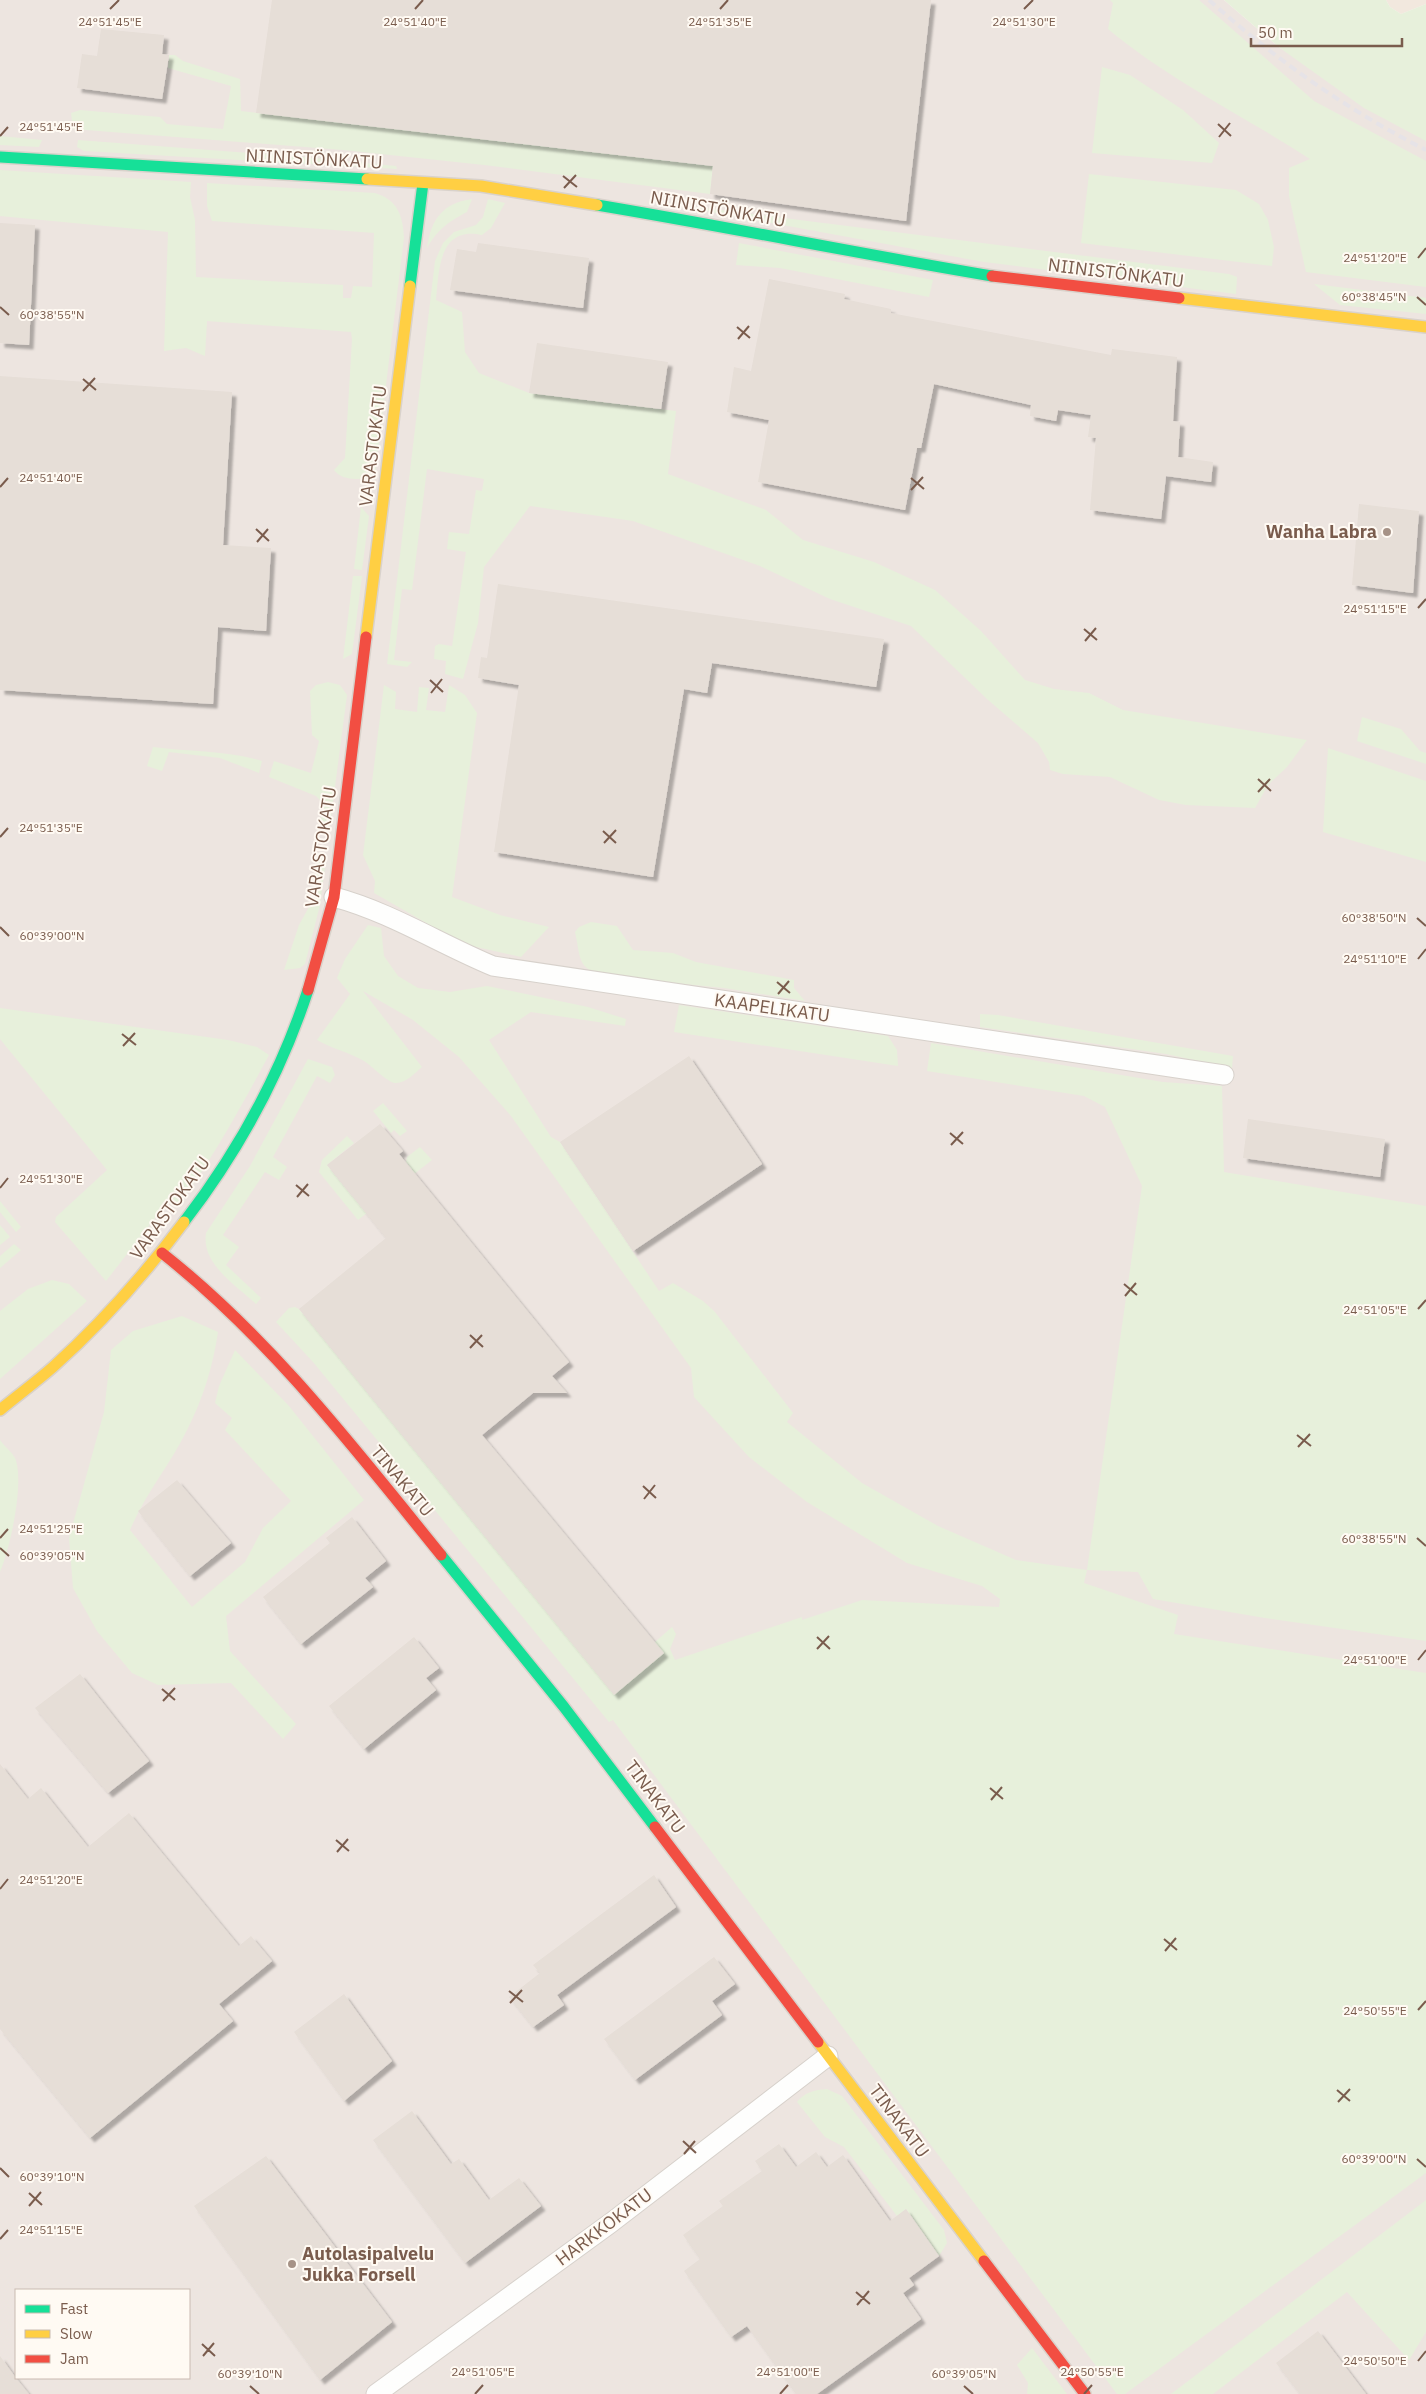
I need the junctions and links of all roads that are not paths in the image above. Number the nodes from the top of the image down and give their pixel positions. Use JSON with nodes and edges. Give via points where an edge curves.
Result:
{"nodes":[{"id":1,"x":0,"y":157,"type":"edge"},
{"id":2,"x":423,"y":183,"type":"junction"},
{"id":3,"x":1426,"y":327,"type":"edge"},
{"id":4,"x":334,"y":897,"type":"junction"},
{"id":5,"x":1224,"y":1075,"type":"dead end"},
{"id":6,"x":162,"y":1253,"type":"junction"},
{"id":7,"x":0,"y":1410,"type":"edge"},
{"id":8,"x":828,"y":2056,"type":"junction"},
{"id":9,"x":376,"y":2394,"type":"edge"},
{"id":10,"x":1086,"y":2394,"type":"edge"}],
"edges":[{"from":1,"to":2,"type":"street","name":"NIINISTÖNKATU"},
{"from":2,"to":3,"type":"street","name":"NIINISTÖNKATU","via":[[481,186],[558,198],[1000,276]]},
{"from":2,"to":4,"type":"street","name":"VARASTOKATU"},
{"from":4,"to":5,"type":"street","name":"KAAPELIKATU","via":[[364,905],[493,966]]},
{"from":4,"to":6,"type":"street","name":"VARASTOKATU","via":[[309,990],[270,1081],[226,1161]]},
{"from":6,"to":7,"type":"street","name":"VARASTOKATU","via":[[54,1367]]},
{"from":6,"to":8,"type":"street","name":"TINAKATU","via":[[277,1359],[374,1473],[570,1714]]},
{"from":8,"to":9,"type":"street","name":"HARKKOKATU","via":[[612,2222]]},
{"from":8,"to":10,"type":"street","name":"TINAKATU"}]}
